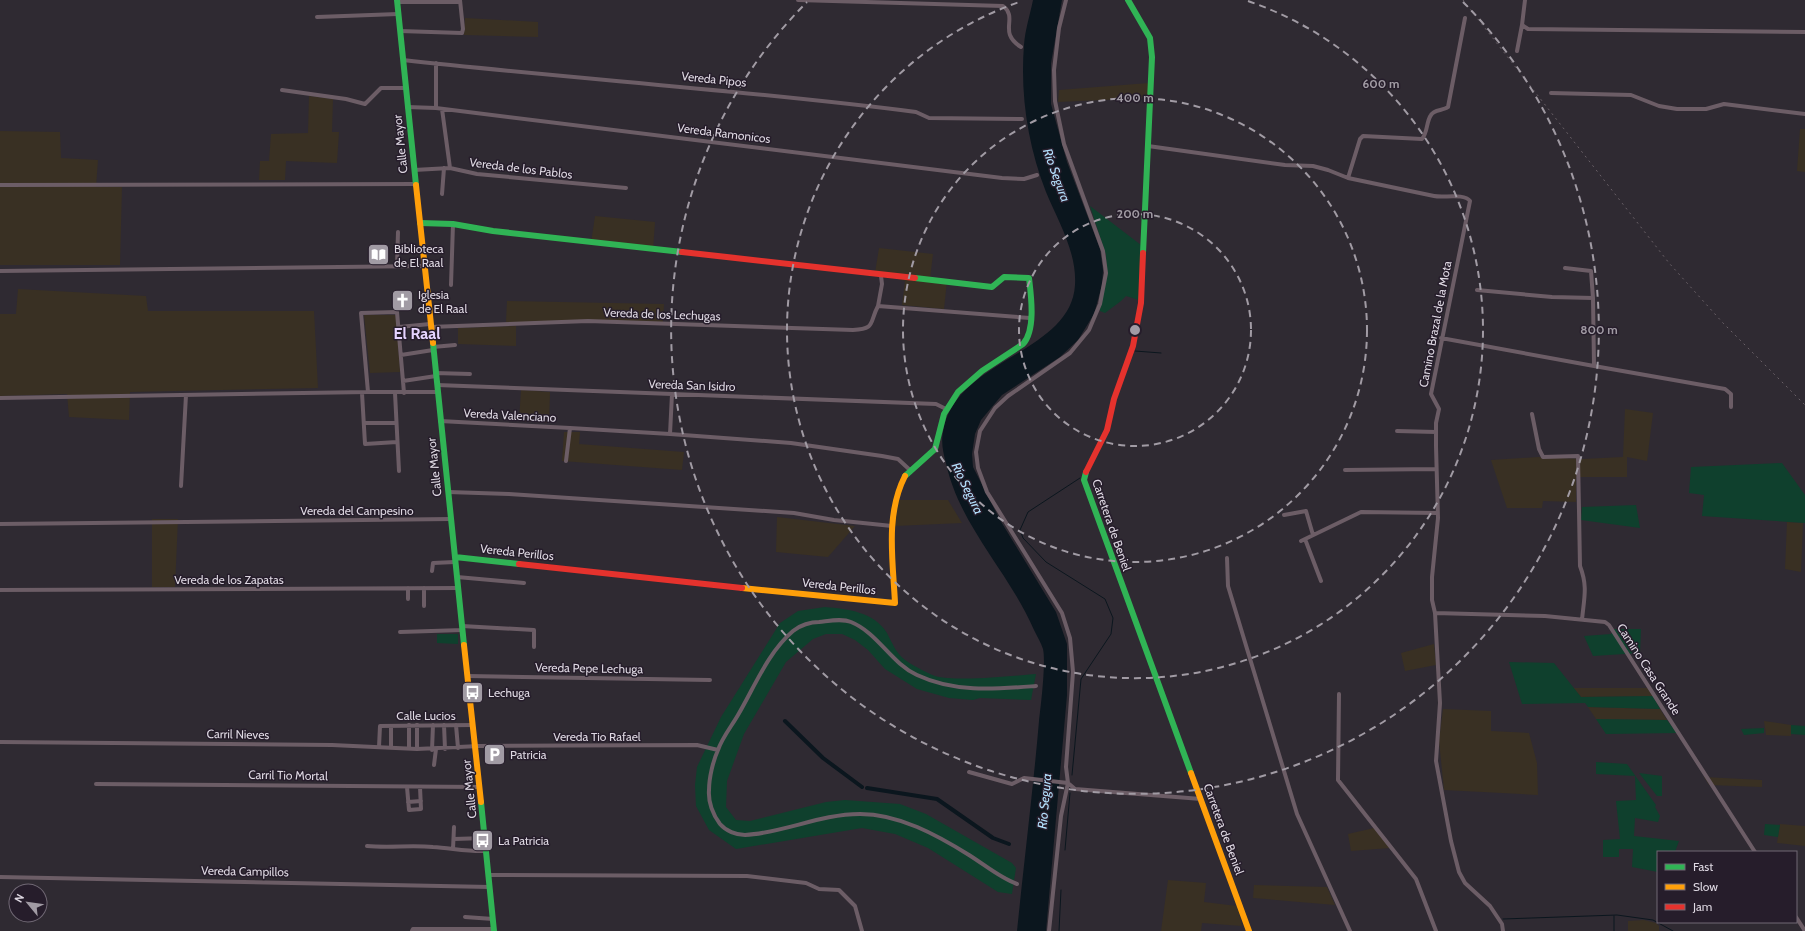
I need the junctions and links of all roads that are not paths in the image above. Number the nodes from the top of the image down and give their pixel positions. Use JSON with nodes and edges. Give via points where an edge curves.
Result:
{"nodes":[{"id":1,"x":798,"y":0,"type":"edge"},
{"id":2,"x":1066,"y":0,"type":"edge"},
{"id":3,"x":1128,"y":0,"type":"edge"},
{"id":4,"x":1525,"y":0,"type":"edge"},
{"id":5,"x":397,"y":1,"type":"edge"},
{"id":6,"x":460,"y":1,"type":"edge"},
{"id":7,"x":398,"y":14,"type":"junction"},
{"id":8,"x":317,"y":17,"type":"dead end"},
{"id":9,"x":1465,"y":18,"type":"dead end"},
{"id":10,"x":1522,"y":24,"type":"junction"},
{"id":11,"x":400,"y":31,"type":"junction"},
{"id":12,"x":1805,"y":32,"type":"edge"},
{"id":13,"x":1021,"y":47,"type":"dead end"},
{"id":14,"x":1517,"y":51,"type":"dead end"},
{"id":15,"x":403,"y":60,"type":"junction"},
{"id":16,"x":436,"y":64,"type":"junction"},
{"id":17,"x":406,"y":88,"type":"junction"},
{"id":18,"x":282,"y":90,"type":"dead end"},
{"id":19,"x":1551,"y":93,"type":"dead end"},
{"id":20,"x":408,"y":107,"type":"junction"},
{"id":21,"x":436,"y":108,"type":"junction"},
{"id":22,"x":442,"y":109,"type":"junction"},
{"id":23,"x":1805,"y":114,"type":"edge"},
{"id":24,"x":1022,"y":119,"type":"dead end"},
{"id":25,"x":1148,"y":146,"type":"junction"},
{"id":26,"x":444,"y":168,"type":"junction"},
{"id":27,"x":450,"y":168,"type":"junction"},
{"id":28,"x":414,"y":170,"type":"junction"},
{"id":29,"x":1037,"y":175,"type":"dead end"},
{"id":30,"x":1348,"y":178,"type":"junction"},
{"id":31,"x":415,"y":184,"type":"junction"},
{"id":32,"x":0,"y":185,"type":"edge"},
{"id":33,"x":626,"y":188,"type":"dead end"},
{"id":34,"x":442,"y":194,"type":"dead end"},
{"id":35,"x":420,"y":223,"type":"junction"},
{"id":36,"x":453,"y":224,"type":"junction"},
{"id":37,"x":398,"y":232,"type":"dead end"},
{"id":38,"x":398,"y":266,"type":"junction"},
{"id":39,"x":424,"y":266,"type":"junction"},
{"id":40,"x":1565,"y":268,"type":"dead end"},
{"id":41,"x":0,"y":271,"type":"edge"},
{"id":42,"x":881,"y":276,"type":"junction"},
{"id":43,"x":451,"y":284,"type":"dead end"},
{"id":44,"x":1477,"y":290,"type":"dead end"},
{"id":45,"x":1593,"y":298,"type":"junction"},
{"id":46,"x":878,"y":306,"type":"junction"},
{"id":47,"x":1030,"y":318,"type":"junction"},
{"id":48,"x":430,"y":325,"type":"junction"},
{"id":49,"x":398,"y":328,"type":"junction"},
{"id":50,"x":1441,"y":338,"type":"junction"},
{"id":51,"x":455,"y":345,"type":"dead end"},
{"id":52,"x":433,"y":348,"type":"junction"},
{"id":53,"x":401,"y":355,"type":"junction"},
{"id":54,"x":1594,"y":366,"type":"junction"},
{"id":55,"x":435,"y":374,"type":"junction"},
{"id":56,"x":470,"y":374,"type":"dead end"},
{"id":57,"x":403,"y":381,"type":"junction"},
{"id":58,"x":436,"y":385,"type":"junction"},
{"id":59,"x":368,"y":392,"type":"junction"},
{"id":60,"x":404,"y":392,"type":"junction"},
{"id":61,"x":437,"y":392,"type":"junction"},
{"id":62,"x":362,"y":393,"type":"junction"},
{"id":63,"x":395,"y":393,"type":"junction"},
{"id":64,"x":672,"y":394,"type":"junction"},
{"id":65,"x":186,"y":395,"type":"junction"},
{"id":66,"x":0,"y":398,"type":"edge"},
{"id":67,"x":1730,"y":407,"type":"dead end"},
{"id":68,"x":946,"y":409,"type":"junction"},
{"id":69,"x":1532,"y":414,"type":"dead end"},
{"id":70,"x":440,"y":421,"type":"junction"},
{"id":71,"x":364,"y":423,"type":"junction"},
{"id":72,"x":396,"y":423,"type":"junction"},
{"id":73,"x":570,"y":428,"type":"junction"},
{"id":74,"x":1397,"y":431,"type":"dead end"},
{"id":75,"x":1436,"y":432,"type":"junction"},
{"id":76,"x":670,"y":434,"type":"junction"},
{"id":77,"x":398,"y":442,"type":"junction"},
{"id":78,"x":566,"y":461,"type":"dead end"},
{"id":79,"x":1436,"y":469,"type":"junction"},
{"id":80,"x":1345,"y":470,"type":"dead end"},
{"id":81,"x":399,"y":471,"type":"dead end"},
{"id":82,"x":911,"y":471,"type":"junction"},
{"id":83,"x":180,"y":486,"type":"dead end"},
{"id":84,"x":448,"y":492,"type":"junction"},
{"id":85,"x":1437,"y":513,"type":"junction"},
{"id":86,"x":1284,"y":515,"type":"dead end"},
{"id":87,"x":451,"y":519,"type":"junction"},
{"id":88,"x":0,"y":524,"type":"edge"},
{"id":89,"x":892,"y":526,"type":"junction"},
{"id":90,"x":1313,"y":535,"type":"junction"},
{"id":91,"x":1227,"y":558,"type":"dead end"},
{"id":92,"x":455,"y":559,"type":"junction"},
{"id":93,"x":432,"y":572,"type":"dead end"},
{"id":94,"x":457,"y":577,"type":"junction"},
{"id":95,"x":1321,"y":581,"type":"dead end"},
{"id":96,"x":524,"y":583,"type":"dead end"},
{"id":97,"x":408,"y":588,"type":"junction"},
{"id":98,"x":424,"y":588,"type":"junction"},
{"id":99,"x":458,"y":588,"type":"junction"},
{"id":100,"x":0,"y":590,"type":"edge"},
{"id":101,"x":408,"y":599,"type":"dead end"},
{"id":102,"x":424,"y":606,"type":"dead end"},
{"id":103,"x":1435,"y":613,"type":"junction"},
{"id":104,"x":1582,"y":620,"type":"junction"},
{"id":105,"x":462,"y":628,"type":"junction"},
{"id":106,"x":400,"y":632,"type":"dead end"},
{"id":107,"x":534,"y":647,"type":"dead end"},
{"id":108,"x":468,"y":676,"type":"junction"},
{"id":109,"x":710,"y":680,"type":"dead end"},
{"id":110,"x":1036,"y":686,"type":"dead end"},
{"id":111,"x":1339,"y":694,"type":"dead end"},
{"id":112,"x":433,"y":725,"type":"junction"},
{"id":113,"x":444,"y":725,"type":"junction"},
{"id":114,"x":456,"y":725,"type":"junction"},
{"id":115,"x":473,"y":725,"type":"junction"},
{"id":116,"x":391,"y":726,"type":"junction"},
{"id":117,"x":409,"y":726,"type":"junction"},
{"id":118,"x":416,"y":726,"type":"junction"},
{"id":119,"x":0,"y":742,"type":"edge"},
{"id":120,"x":379,"y":747,"type":"junction"},
{"id":121,"x":475,"y":747,"type":"junction"},
{"id":122,"x":391,"y":748,"type":"junction"},
{"id":123,"x":458,"y":748,"type":"junction"},
{"id":124,"x":409,"y":749,"type":"junction"},
{"id":125,"x":434,"y":749,"type":"junction"},
{"id":126,"x":445,"y":749,"type":"junction"},
{"id":127,"x":416,"y":750,"type":"junction"},
{"id":128,"x":718,"y":750,"type":"junction"},
{"id":129,"x":434,"y":765,"type":"dead end"},
{"id":130,"x":969,"y":772,"type":"dead end"},
{"id":131,"x":1068,"y":783,"type":"junction"},
{"id":132,"x":96,"y":784,"type":"dead end"},
{"id":133,"x":407,"y":786,"type":"junction"},
{"id":134,"x":420,"y":787,"type":"junction"},
{"id":135,"x":480,"y":787,"type":"junction"},
{"id":136,"x":1201,"y":798,"type":"junction"},
{"id":137,"x":421,"y":801,"type":"junction"},
{"id":138,"x":408,"y":802,"type":"junction"},
{"id":139,"x":454,"y":827,"type":"dead end"},
{"id":140,"x":485,"y":838,"type":"junction"},
{"id":141,"x":454,"y":839,"type":"junction"},
{"id":142,"x":367,"y":846,"type":"dead end"},
{"id":143,"x":453,"y":849,"type":"junction"},
{"id":144,"x":486,"y":851,"type":"junction"},
{"id":145,"x":1754,"y":851,"type":"edge"},
{"id":146,"x":489,"y":875,"type":"junction"},
{"id":147,"x":0,"y":877,"type":"edge"},
{"id":148,"x":1017,"y":884,"type":"dead end"},
{"id":149,"x":490,"y":887,"type":"junction"},
{"id":150,"x":465,"y":917,"type":"dead end"},
{"id":151,"x":493,"y":919,"type":"junction"},
{"id":152,"x":1797,"y":919,"type":"edge"},
{"id":153,"x":458,"y":930,"type":"edge"},
{"id":154,"x":494,"y":930,"type":"edge"},
{"id":155,"x":412,"y":931,"type":"edge"},
{"id":156,"x":862,"y":931,"type":"edge"},
{"id":157,"x":1049,"y":931,"type":"edge"},
{"id":158,"x":1249,"y":931,"type":"edge"},
{"id":159,"x":1350,"y":931,"type":"edge"},
{"id":160,"x":1436,"y":931,"type":"edge"},
{"id":161,"x":1503,"y":931,"type":"edge"},
{"id":162,"x":1805,"y":931,"type":"edge"}],
"edges":[{"from":1,"to":13,"type":"street","via":[[1003,6],[1010,14],[1009,34],[1013,42]]},
{"from":2,"to":131,"type":"street","via":[[1059,28],[1054,70],[1055,101],[1064,144],[1103,251],[1106,273],[1100,304],[1089,330],[1070,353],[1008,396],[996,408],[980,431],[976,452],[978,468],[987,492],[1062,613],[1070,638],[1073,672],[1066,767]]},
{"from":3,"to":25,"type":"main road","name":"Carretera de Beniel","via":[[1152,45]]},
{"from":4,"to":10,"type":"street"},
{"from":5,"to":6,"type":"street"},
{"from":5,"to":7,"type":"main road","name":"Calle Mayor"},
{"from":6,"to":11,"type":"street","via":[[462,33]]},
{"from":7,"to":8,"type":"street"},
{"from":7,"to":11,"type":"main road","name":"Calle Mayor"},
{"from":9,"to":30,"type":"street","via":[[1448,107],[1430,115],[1422,139],[1363,136]]},
{"from":10,"to":12,"type":"street","via":[[1528,29]]},
{"from":10,"to":14,"type":"street"},
{"from":11,"to":15,"type":"main road","name":"Calle Mayor"},
{"from":15,"to":16,"type":"street","name":"Vereda Pipos"},
{"from":15,"to":17,"type":"main road","name":"Calle Mayor"},
{"from":16,"to":21,"type":"street"},
{"from":16,"to":24,"type":"street","name":"Vereda Pipos","via":[[722,90],[916,112],[929,118]]},
{"from":17,"to":18,"type":"street","via":[[381,88],[365,104]]},
{"from":17,"to":20,"type":"main road","name":"Calle Mayor"},
{"from":19,"to":23,"type":"street","via":[[1631,95],[1659,106],[1677,109],[1706,110],[1724,104]]},
{"from":20,"to":21,"type":"street","name":"Vereda Ramonicos"},
{"from":20,"to":28,"type":"main road","name":"Calle Mayor"},
{"from":21,"to":22,"type":"street","name":"Vereda Ramonicos"},
{"from":22,"to":27,"type":"street"},
{"from":22,"to":29,"type":"street","name":"Vereda Ramonicos","via":[[1002,178],[1024,179]]},
{"from":25,"to":30,"type":"street","name":"Camino Brazal de la Mota","via":[[1285,165],[1313,166]]},
{"from":25,"to":136,"type":"main road","name":"Carretera de Beniel","via":[[1142,290],[1135,339],[1114,399],[1107,430],[1086,470],[1084,480],[1120,584]]},
{"from":26,"to":27,"type":"street","name":"Vereda de los Pablos"},
{"from":26,"to":28,"type":"street","name":"Vereda de los Pablos"},
{"from":26,"to":34,"type":"street"},
{"from":27,"to":33,"type":"street","name":"Vereda de los Pablos","via":[[477,174]]},
{"from":28,"to":31,"type":"main road","name":"Calle Mayor"},
{"from":30,"to":50,"type":"street","name":"Camino Brazal de la Mota","via":[[1446,198],[1462,197],[1470,201]]},
{"from":31,"to":32,"type":"street"},
{"from":31,"to":35,"type":"main road","name":"Calle Mayor"},
{"from":35,"to":36,"type":"main road"},
{"from":35,"to":39,"type":"main road","name":"Calle Mayor"},
{"from":36,"to":42,"type":"main road","via":[[493,231]]},
{"from":36,"to":43,"type":"street"},
{"from":37,"to":38,"type":"street"},
{"from":38,"to":39,"type":"street"},
{"from":38,"to":41,"type":"street"},
{"from":39,"to":48,"type":"main road","name":"Calle Mayor"},
{"from":40,"to":45,"type":"street","via":[[1591,271]]},
{"from":42,"to":46,"type":"street"},
{"from":42,"to":47,"type":"main road","via":[[992,287],[1004,277],[1029,278]]},
{"from":44,"to":45,"type":"street"},
{"from":45,"to":54,"type":"street"},
{"from":46,"to":47,"type":"street"},
{"from":46,"to":48,"type":"street","name":"Vereda de los Lechugas","via":[[872,324],[866,330],[588,321]]},
{"from":47,"to":68,"type":"main road","name":"Vereda Perillos","via":[[1025,342],[968,383]]},
{"from":48,"to":49,"type":"street"},
{"from":48,"to":52,"type":"main road","name":"Calle Mayor"},
{"from":49,"to":53,"type":"street"},
{"from":49,"to":59,"type":"street","via":[[397,312],[361,313]]},
{"from":50,"to":54,"type":"street"},
{"from":50,"to":75,"type":"street","name":"Camino Brazal de la Mota","via":[[1431,394],[1439,409]]},
{"from":51,"to":52,"type":"street"},
{"from":52,"to":53,"type":"street"},
{"from":52,"to":55,"type":"main road","name":"Calle Mayor"},
{"from":53,"to":57,"type":"street"},
{"from":54,"to":67,"type":"street","via":[[1725,389],[1730,394]]},
{"from":55,"to":56,"type":"street"},
{"from":55,"to":57,"type":"street"},
{"from":55,"to":58,"type":"main road","name":"Calle Mayor"},
{"from":57,"to":60,"type":"street"},
{"from":58,"to":61,"type":"main road","name":"Calle Mayor"},
{"from":58,"to":64,"type":"street","name":"Vereda San Isidro"},
{"from":59,"to":62,"type":"street"},
{"from":59,"to":63,"type":"street"},
{"from":60,"to":61,"type":"street"},
{"from":60,"to":63,"type":"street"},
{"from":61,"to":70,"type":"main road","name":"Calle Mayor"},
{"from":62,"to":65,"type":"street"},
{"from":62,"to":71,"type":"street"},
{"from":63,"to":72,"type":"street"},
{"from":64,"to":68,"type":"street","name":"Vereda San Isidro","via":[[936,404]]},
{"from":64,"to":76,"type":"street"},
{"from":65,"to":66,"type":"street"},
{"from":65,"to":83,"type":"street"},
{"from":68,"to":82,"type":"main road","name":"Vereda Perillos","via":[[938,444]]},
{"from":69,"to":104,"type":"street","via":[[1543,457],[1578,456],[1580,566],[1586,593]]},
{"from":70,"to":73,"type":"street","name":"Vereda Valenciano"},
{"from":70,"to":84,"type":"main road","name":"Calle Mayor"},
{"from":71,"to":72,"type":"street"},
{"from":71,"to":77,"type":"street","via":[[365,444]]},
{"from":72,"to":77,"type":"street"},
{"from":73,"to":76,"type":"street"},
{"from":73,"to":78,"type":"street","name":"Vereda Valenciano"},
{"from":74,"to":75,"type":"street"},
{"from":75,"to":79,"type":"street","name":"Camino Brazal de la Mota"},
{"from":76,"to":82,"type":"street","via":[[791,443],[898,458]]},
{"from":77,"to":81,"type":"street"},
{"from":79,"to":80,"type":"street"},
{"from":79,"to":85,"type":"street","name":"Camino Brazal de la Mota"},
{"from":82,"to":89,"type":"main road","name":"Vereda Perillos","via":[[899,488],[894,503]]},
{"from":84,"to":87,"type":"main road","name":"Calle Mayor"},
{"from":84,"to":89,"type":"street","via":[[794,513]]},
{"from":85,"to":90,"type":"street","via":[[1361,512]]},
{"from":85,"to":103,"type":"street","name":"Camino Brazal de la Mota","via":[[1432,577]]},
{"from":86,"to":90,"type":"street","via":[[1306,511]]},
{"from":87,"to":88,"type":"street","name":"Vereda del Campesino"},
{"from":87,"to":92,"type":"main road","name":"Calle Mayor"},
{"from":89,"to":92,"type":"main road","name":"Vereda Perillos","via":[[895,603]]},
{"from":90,"to":95,"type":"street","via":[[1303,540]]},
{"from":91,"to":159,"type":"street","via":[[1228,586],[1297,814]]},
{"from":92,"to":93,"type":"street","via":[[433,563]]},
{"from":92,"to":94,"type":"main road","name":"Calle Mayor"},
{"from":94,"to":96,"type":"street"},
{"from":94,"to":99,"type":"main road","name":"Calle Mayor"},
{"from":97,"to":98,"type":"street","name":"Vereda de los Zapatas"},
{"from":97,"to":100,"type":"street","name":"Vereda de los Zapatas"},
{"from":97,"to":101,"type":"street"},
{"from":98,"to":99,"type":"street","name":"Vereda de los Zapatas"},
{"from":98,"to":102,"type":"street"},
{"from":99,"to":105,"type":"main road","name":"Calle Mayor"},
{"from":103,"to":104,"type":"street","name":"Camino Casa Grande","via":[[1504,614]]},
{"from":103,"to":161,"type":"street","name":"Camino Brazal de la Mota","via":[[1440,703],[1436,761],[1451,841],[1459,872],[1465,882],[1490,906],[1502,924]]},
{"from":104,"to":145,"type":"street","name":"Camino Casa Grande","via":[[1605,622],[1610,625]]},
{"from":105,"to":106,"type":"street"},
{"from":105,"to":107,"type":"street","via":[[534,630]]},
{"from":105,"to":108,"type":"main road","name":"Calle Mayor"},
{"from":108,"to":109,"type":"street","name":"Vereda Pepe Lechuga"},
{"from":108,"to":115,"type":"main road","name":"Calle Mayor"},
{"from":110,"to":128,"type":"street","via":[[992,689],[935,683],[904,667],[868,632],[850,622],[816,622],[793,631],[775,651]]},
{"from":111,"to":160,"type":"street","via":[[1338,780],[1416,879]]},
{"from":112,"to":113,"type":"street","name":"Calle Lucios"},
{"from":112,"to":118,"type":"street","name":"Calle Lucios"},
{"from":112,"to":125,"type":"street"},
{"from":113,"to":114,"type":"street","name":"Calle Lucios"},
{"from":113,"to":126,"type":"street"},
{"from":114,"to":115,"type":"street","name":"Calle Lucios"},
{"from":114,"to":123,"type":"street"},
{"from":115,"to":121,"type":"main road","name":"Calle Mayor"},
{"from":116,"to":117,"type":"street","name":"Calle Lucios"},
{"from":116,"to":120,"type":"street","name":"Calle Lucios","via":[[380,726]]},
{"from":116,"to":122,"type":"street"},
{"from":117,"to":118,"type":"street","name":"Calle Lucios"},
{"from":117,"to":124,"type":"street"},
{"from":118,"to":127,"type":"street"},
{"from":119,"to":120,"type":"street","name":"Carril Nieves","via":[[166,742]]},
{"from":120,"to":122,"type":"street","name":"Carril Nieves"},
{"from":121,"to":123,"type":"street","name":"Carril Nieves"},
{"from":121,"to":128,"type":"street","name":"Vereda Tio Rafael","via":[[697,745]]},
{"from":121,"to":135,"type":"main road","name":"Calle Mayor"},
{"from":122,"to":124,"type":"street","name":"Carril Nieves"},
{"from":123,"to":126,"type":"street","name":"Carril Nieves"},
{"from":124,"to":127,"type":"street","name":"Carril Nieves"},
{"from":125,"to":126,"type":"street","name":"Carril Nieves"},
{"from":125,"to":127,"type":"street","name":"Carril Nieves"},
{"from":125,"to":129,"type":"street"},
{"from":128,"to":148,"type":"street","via":[[709,790],[711,808],[728,831],[744,835],[830,816],[862,814],[894,818],[967,854]]},
{"from":130,"to":131,"type":"street","via":[[1012,784],[1024,778]]},
{"from":131,"to":136,"type":"street","via":[[1075,788]]},
{"from":131,"to":157,"type":"street","via":[[1061,816]]},
{"from":132,"to":133,"type":"street","name":"Carril Tio Mortal"},
{"from":133,"to":134,"type":"street","name":"Carril Tio Mortal"},
{"from":133,"to":138,"type":"street"},
{"from":134,"to":135,"type":"street","name":"Carril Tio Mortal"},
{"from":134,"to":137,"type":"street"},
{"from":135,"to":140,"type":"main road","name":"Calle Mayor"},
{"from":136,"to":158,"type":"main road","name":"Carretera de Beniel"},
{"from":137,"to":138,"type":"street"},
{"from":137,"to":138,"type":"street","via":[[421,809],[409,810]]},
{"from":139,"to":141,"type":"street"},
{"from":140,"to":141,"type":"street"},
{"from":140,"to":144,"type":"main road","name":"Calle Mayor"},
{"from":141,"to":143,"type":"street"},
{"from":142,"to":143,"type":"street","via":[[427,846]]},
{"from":143,"to":144,"type":"street","via":[[467,852]]},
{"from":144,"to":146,"type":"main road","name":"Calle Mayor"},
{"from":146,"to":149,"type":"main road","name":"Calle Mayor"},
{"from":146,"to":156,"type":"street","via":[[747,876],[806,883],[819,889],[839,890],[855,906]]},
{"from":147,"to":149,"type":"street","name":"Vereda Campillos"},
{"from":149,"to":151,"type":"main road","name":"Calle Mayor"},
{"from":150,"to":151,"type":"street"},
{"from":151,"to":154,"type":"main road","name":"Calle Mayor"},
{"from":152,"to":162,"type":"street"},
{"from":153,"to":154,"type":"street"},
{"from":153,"to":155,"type":"street"}]}
